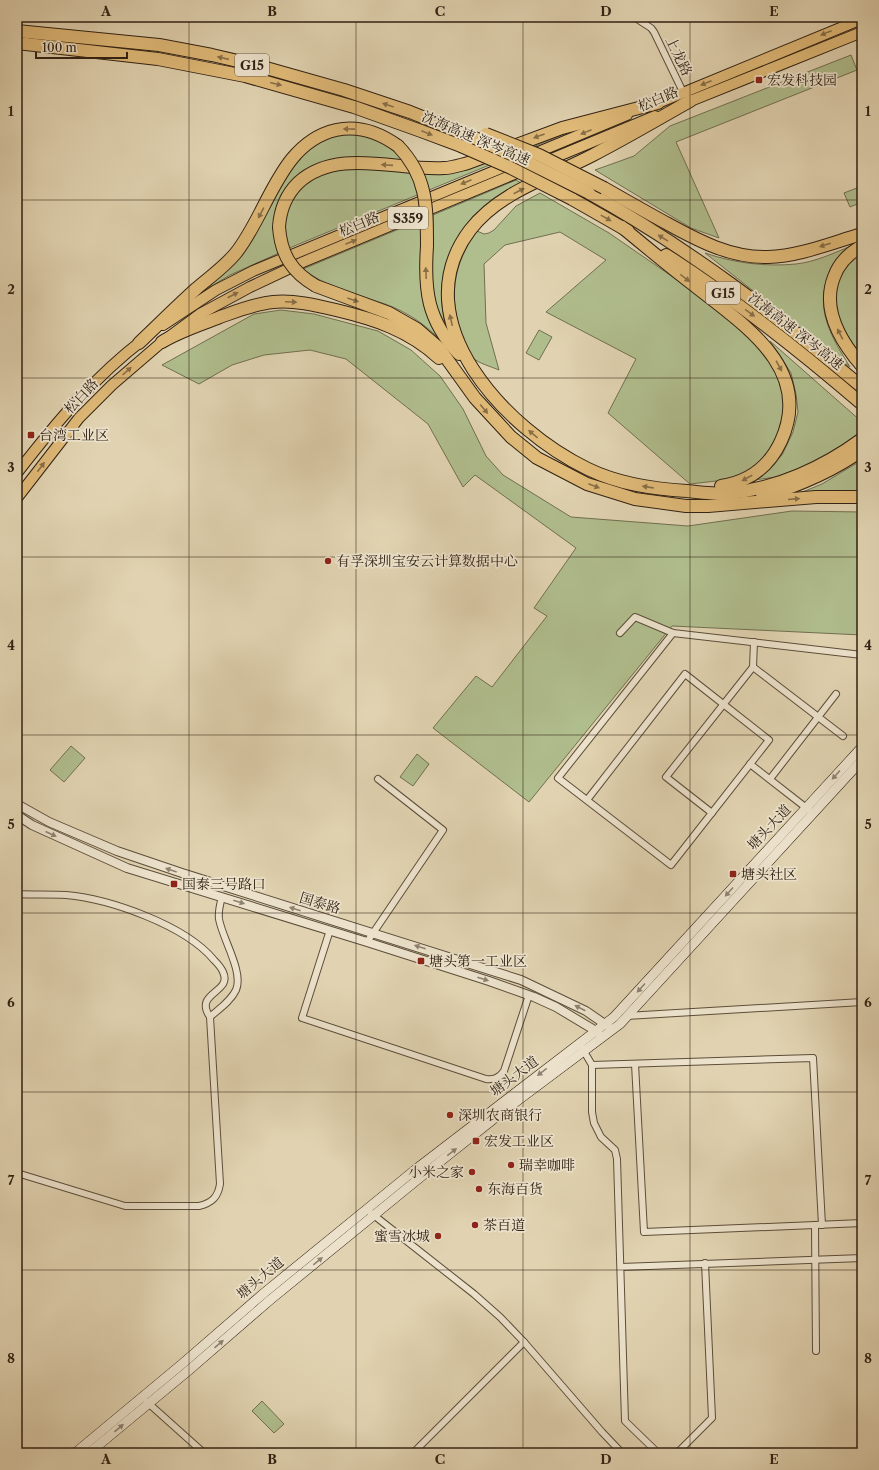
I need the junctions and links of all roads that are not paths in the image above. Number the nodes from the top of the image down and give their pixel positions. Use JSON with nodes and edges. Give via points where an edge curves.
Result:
{"nodes":[{"id":1,"x":634,"y":17,"type":"edge"},
{"id":2,"x":862,"y":19,"type":"edge"},
{"id":3,"x":17,"y":31,"type":"edge"},
{"id":4,"x":862,"y":32,"type":"edge"},
{"id":5,"x":17,"y":43,"type":"edge"},
{"id":6,"x":687,"y":97,"type":"junction"},
{"id":7,"x":658,"y":103,"type":"junction"},
{"id":8,"x":482,"y":136,"type":"junction"},
{"id":9,"x":622,"y":227,"type":"junction"},
{"id":10,"x":862,"y":234,"type":"edge"},
{"id":11,"x":862,"y":246,"type":"edge"},
{"id":12,"x":162,"y":342,"type":"junction"},
{"id":13,"x":139,"y":343,"type":"junction"},
{"id":14,"x":862,"y":366,"type":"edge"},
{"id":15,"x":472,"y":368,"type":"junction"},
{"id":16,"x":460,"y":378,"type":"junction"},
{"id":17,"x":862,"y":387,"type":"edge"},
{"id":18,"x":862,"y":404,"type":"edge"},
{"id":19,"x":862,"y":439,"type":"edge"},
{"id":20,"x":862,"y":450,"type":"edge"},
{"id":21,"x":17,"y":473,"type":"edge"},
{"id":22,"x":687,"y":492,"type":"junction"},
{"id":23,"x":862,"y":497,"type":"edge"},
{"id":24,"x":17,"y":498,"type":"edge"},
{"id":25,"x":741,"y":504,"type":"junction"},
{"id":26,"x":620,"y":633,"type":"dead end"},
{"id":27,"x":673,"y":633,"type":"junction"},
{"id":28,"x":754,"y":642,"type":"junction"},
{"id":29,"x":862,"y":655,"type":"edge"},
{"id":30,"x":753,"y":667,"type":"junction"},
{"id":31,"x":836,"y":694,"type":"dead end"},
{"id":32,"x":724,"y":705,"type":"junction"},
{"id":33,"x":818,"y":717,"type":"junction"},
{"id":34,"x":843,"y":736,"type":"dead end"},
{"id":35,"x":862,"y":747,"type":"edge"},
{"id":36,"x":862,"y":760,"type":"edge"},
{"id":37,"x":750,"y":764,"type":"junction"},
{"id":38,"x":378,"y":779,"type":"dead end"},
{"id":39,"x":770,"y":779,"type":"junction"},
{"id":40,"x":587,"y":800,"type":"junction"},
{"id":41,"x":17,"y":804,"type":"edge"},
{"id":42,"x":810,"y":811,"type":"junction"},
{"id":43,"x":712,"y":813,"type":"junction"},
{"id":44,"x":17,"y":815,"type":"edge"},
{"id":45,"x":17,"y":894,"type":"edge"},
{"id":46,"x":222,"y":897,"type":"junction"},
{"id":47,"x":330,"y":930,"type":"junction"},
{"id":48,"x":373,"y":933,"type":"junction"},
{"id":49,"x":367,"y":942,"type":"junction"},
{"id":50,"x":529,"y":996,"type":"junction"},
{"id":51,"x":862,"y":1002,"type":"edge"},
{"id":52,"x":628,"y":1016,"type":"junction"},
{"id":53,"x":210,"y":1017,"type":"junction"},
{"id":54,"x":614,"y":1017,"type":"junction"},
{"id":55,"x":609,"y":1027,"type":"junction"},
{"id":56,"x":599,"y":1034,"type":"junction"},
{"id":57,"x":581,"y":1047,"type":"junction"},
{"id":58,"x":635,"y":1064,"type":"junction"},
{"id":59,"x":592,"y":1065,"type":"junction"},
{"id":60,"x":17,"y":1173,"type":"edge"},
{"id":61,"x":370,"y":1212,"type":"junction"},
{"id":62,"x":862,"y":1223,"type":"edge"},
{"id":63,"x":822,"y":1224,"type":"junction"},
{"id":64,"x":815,"y":1225,"type":"junction"},
{"id":65,"x":862,"y":1258,"type":"edge"},
{"id":66,"x":815,"y":1260,"type":"junction"},
{"id":67,"x":706,"y":1263,"type":"junction"},
{"id":68,"x":621,"y":1267,"type":"junction"},
{"id":69,"x":524,"y":1342,"type":"junction"},
{"id":70,"x":816,"y":1351,"type":"dead end"},
{"id":71,"x":145,"y":1400,"type":"junction"},
{"id":72,"x":75,"y":1453,"type":"edge"},
{"id":73,"x":89,"y":1453,"type":"edge"},
{"id":74,"x":204,"y":1453,"type":"edge"},
{"id":75,"x":413,"y":1453,"type":"edge"},
{"id":76,"x":622,"y":1453,"type":"edge"},
{"id":77,"x":658,"y":1453,"type":"edge"},
{"id":78,"x":678,"y":1453,"type":"edge"}],
"edges":[{"from":1,"to":6,"type":"street","name":"上龙路","via":[[654,32]]},
{"from":2,"to":6,"type":"main road","name":"松白路","number":"S359","one_way":true},
{"from":8,"to":3,"type":"highway","name":"沈海高速 深岑高速","number":"G15","one_way":true,"via":[[314,81],[212,55],[159,45]]},
{"from":4,"to":6,"type":"main road","name":"松白路","number":"S359"},
{"from":5,"to":9,"type":"highway","name":"沈海高速 深岑高速","number":"G15","one_way":true,"bridge":true,"via":[[158,59],[245,76],[354,107],[421,130],[509,167]]},
{"from":6,"to":7,"type":"main road","name":"松白路","number":"S359"},
{"from":12,"to":6,"type":"main road","name":"松白路","number":"S359","one_way":true,"via":[[200,314],[274,275]]},
{"from":15,"to":6,"type":"highway","one_way":true,"via":[[462,352],[455,333],[448,296],[455,257],[472,228],[491,209],[516,192],[591,156]]},
{"from":7,"to":13,"type":"main road","name":"松白路","number":"S359","one_way":true,"via":[[253,271],[204,298]]},
{"from":7,"to":16,"type":"highway","one_way":true,"bridge":true,"via":[[569,126],[456,166],[327,166],[305,177],[287,196],[279,227],[281,246],[289,262],[300,275],[316,286],[389,313],[417,329],[439,348]]},
{"from":10,"to":8,"type":"highway","one_way":true,"bridge":true,"via":[[791,254],[767,257],[737,254],[692,237],[539,155]]},
{"from":17,"to":8,"type":"highway","name":"沈海高速 深岑高速","number":"G15","one_way":true,"bridge":true,"via":[[739,289],[671,243],[589,193],[515,156]]},
{"from":9,"to":18,"type":"highway","name":"沈海高速 深岑高速","number":"G15","one_way":true,"via":[[703,279],[756,318]]},
{"from":9,"to":22,"type":"highway","one_way":true,"via":[[755,335],[776,361],[788,387],[787,424],[780,445],[766,464],[735,484]]},
{"from":14,"to":11,"type":"highway","one_way":true,"via":[[847,349],[834,322],[829,296],[831,284],[842,262]]},
{"from":12,"to":16,"type":"highway","one_way":true,"via":[[188,328],[257,305],[304,303],[373,319],[401,331],[427,348]]},
{"from":24,"to":12,"type":"main road","name":"松白路","number":"S359","one_way":true,"via":[[79,418],[112,385]]},
{"from":15,"to":13,"type":"highway","one_way":true,"bridge":true,"via":[[449,342],[434,318],[426,271],[427,215],[423,187],[414,165],[398,146],[379,134],[368,130],[345,128],[320,135],[299,151],[283,172],[250,233],[233,257]]},
{"from":13,"to":21,"type":"main road","name":"松白路","number":"S359","via":[[87,390]]},
{"from":22,"to":15,"type":"highway","one_way":true,"via":[[646,488],[628,483],[565,457],[533,434],[508,411]]},
{"from":16,"to":25,"type":"highway","one_way":true,"via":[[490,416],[520,445],[545,463],[587,484],[634,499],[671,505]]},
{"from":19,"to":22,"type":"highway","via":[[822,464],[766,486],[730,493]]},
{"from":20,"to":25,"type":"highway","via":[[811,480]]},
{"from":25,"to":23,"type":"highway","one_way":true,"via":[[816,497]]},
{"from":26,"to":27,"type":"street","via":[[636,617]]},
{"from":27,"to":28,"type":"street"},
{"from":27,"to":40,"type":"street","via":[[558,778]]},
{"from":28,"to":29,"type":"street"},
{"from":28,"to":30,"type":"street"},
{"from":30,"to":32,"type":"street"},
{"from":30,"to":33,"type":"street"},
{"from":31,"to":33,"type":"street"},
{"from":32,"to":37,"type":"street","via":[[769,740]]},
{"from":32,"to":40,"type":"street","via":[[685,674]]},
{"from":32,"to":43,"type":"street","via":[[666,777]]},
{"from":33,"to":34,"type":"street"},
{"from":33,"to":39,"type":"street"},
{"from":35,"to":42,"type":"main road","name":"塘头大道","one_way":true},
{"from":36,"to":42,"type":"main road","name":"塘头大道"},
{"from":37,"to":39,"type":"street"},
{"from":37,"to":43,"type":"street"},
{"from":38,"to":48,"type":"street","via":[[443,830]]},
{"from":39,"to":42,"type":"street"},
{"from":40,"to":43,"type":"street","via":[[671,865]]},
{"from":48,"to":41,"type":"street","name":"国泰路","one_way":true,"via":[[116,851],[49,822]]},
{"from":42,"to":52,"type":"main road","name":"塘头大道"},
{"from":42,"to":54,"type":"main road","name":"塘头大道","one_way":true},
{"from":44,"to":46,"type":"street","name":"国泰路","one_way":true,"via":[[32,825],[127,868]]},
{"from":45,"to":53,"type":"street","via":[[66,895],[105,903],[143,915],[179,931],[210,955],[224,975],[221,987],[206,1002],[205,1007]]},
{"from":46,"to":47,"type":"street","name":"国泰路","one_way":true},
{"from":46,"to":53,"type":"street","via":[[219,918],[238,978],[236,989],[230,999]]},
{"from":47,"to":49,"type":"street","name":"国泰路"},
{"from":47,"to":50,"type":"street","via":[[302,1018],[490,1080],[498,1078],[504,1071]]},
{"from":48,"to":49,"type":"street"},
{"from":55,"to":48,"type":"street","name":"国泰路","one_way":true,"via":[[580,1008],[521,980]]},
{"from":49,"to":50,"type":"street","name":"国泰路","one_way":true},
{"from":50,"to":56,"type":"street","name":"国泰路","via":[[556,1007]]},
{"from":51,"to":52,"type":"street"},
{"from":52,"to":54,"type":"street"},
{"from":52,"to":55,"type":"main road","name":"塘头大道"},
{"from":53,"to":60,"type":"street","via":[[220,1184],[219,1192],[214,1199],[199,1206],[125,1206]]},
{"from":54,"to":55,"type":"main road","name":"塘头大道"},
{"from":55,"to":56,"type":"main road","name":"塘头大道"},
{"from":56,"to":57,"type":"main road","name":"塘头大道"},
{"from":57,"to":59,"type":"street"},
{"from":57,"to":61,"type":"main road","name":"塘头大道","via":[[468,1128]]},
{"from":58,"to":59,"type":"street"},
{"from":58,"to":63,"type":"street","via":[[813,1058]]},
{"from":58,"to":64,"type":"street","via":[[644,1232]]},
{"from":59,"to":68,"type":"street","via":[[594,1123],[601,1137],[615,1150],[617,1159]]},
{"from":61,"to":69,"type":"street","via":[[474,1294]]},
{"from":61,"to":71,"type":"main road","name":"塘头大道","via":[[264,1293]]},
{"from":62,"to":63,"type":"street"},
{"from":63,"to":64,"type":"street"},
{"from":64,"to":66,"type":"street"},
{"from":65,"to":66,"type":"street"},
{"from":66,"to":67,"type":"street"},
{"from":66,"to":70,"type":"street"},
{"from":67,"to":68,"type":"street"},
{"from":67,"to":78,"type":"street","via":[[712,1418]]},
{"from":68,"to":77,"type":"street","via":[[625,1421]]},
{"from":69,"to":75,"type":"street"},
{"from":69,"to":76,"type":"street"},
{"from":71,"to":72,"type":"main road","name":"塘头大道"},
{"from":73,"to":71,"type":"main road","name":"塘头大道","one_way":true},
{"from":71,"to":74,"type":"street"}]}
